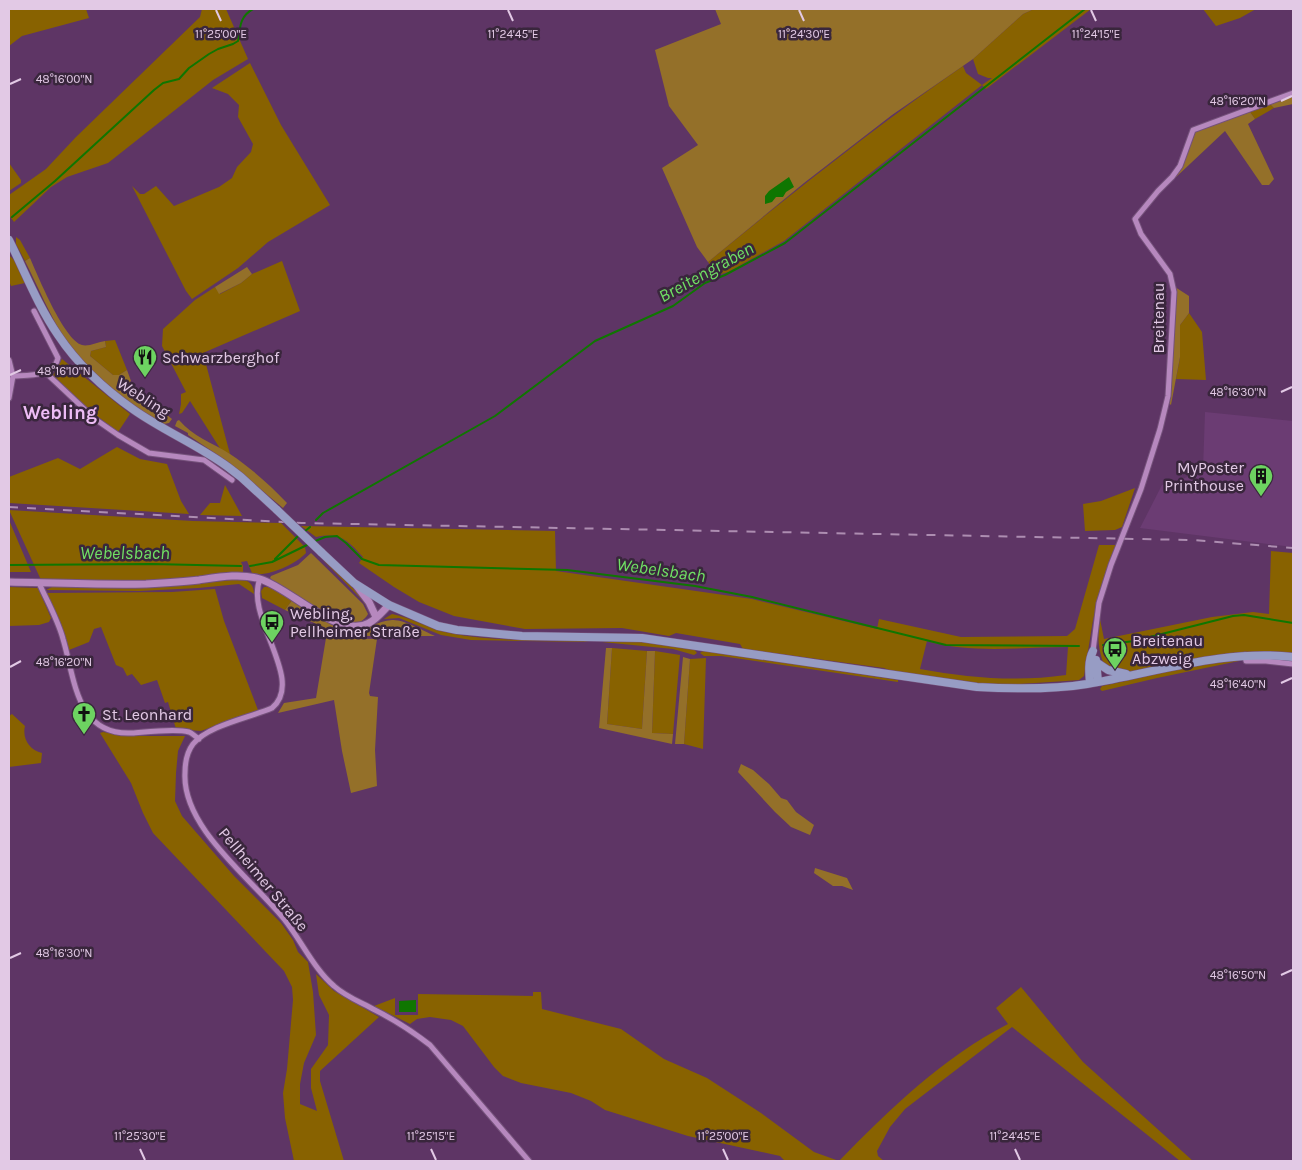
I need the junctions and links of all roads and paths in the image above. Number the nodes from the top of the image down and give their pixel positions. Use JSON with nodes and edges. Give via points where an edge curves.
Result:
{"nodes":[{"id":1,"x":1293,"y":93,"type":"edge"},
{"id":2,"x":9,"y":240,"type":"edge"},
{"id":3,"x":34,"y":311,"type":"dead end"},
{"id":4,"x":9,"y":360,"type":"edge"},
{"id":5,"x":46,"y":373,"type":"junction"},
{"id":6,"x":13,"y":376,"type":"junction"},
{"id":7,"x":9,"y":398,"type":"edge"},
{"id":8,"x":232,"y":480,"type":"dead end"},
{"id":9,"x":260,"y":579,"type":"junction"},
{"id":10,"x":9,"y":582,"type":"edge"},
{"id":11,"x":39,"y":583,"type":"junction"},
{"id":12,"x":354,"y":583,"type":"junction"},
{"id":13,"x":389,"y":605,"type":"junction"},
{"id":14,"x":376,"y":617,"type":"junction"},
{"id":15,"x":1093,"y":651,"type":"junction"},
{"id":16,"x":1245,"y":655,"type":"junction"},
{"id":17,"x":1293,"y":657,"type":"edge"},
{"id":18,"x":1096,"y":662,"type":"junction"},
{"id":19,"x":1293,"y":664,"type":"edge"},
{"id":20,"x":1133,"y":676,"type":"junction"},
{"id":21,"x":1094,"y":682,"type":"junction"},
{"id":22,"x":199,"y":739,"type":"junction"},
{"id":23,"x":529,"y":1161,"type":"edge"}],
"edges":[{"from":1,"to":15,"type":"street","name":"Breitenau","via":[[1193,130],[1180,166],[1135,219],[1141,234],[1170,274],[1174,292],[1168,396],[1142,489],[1114,556],[1099,603]]},
{"from":2,"to":12,"type":"main road","name":"Webling","bridge":true,"via":[[57,334],[103,387],[241,477]]},
{"from":3,"to":5,"type":"street","via":[[58,358]]},
{"from":4,"to":6,"type":"street"},
{"from":5,"to":6,"type":"street"},
{"from":5,"to":8,"type":"street","via":[[95,418],[149,453],[204,460]]},
{"from":6,"to":7,"type":"street"},
{"from":9,"to":11,"type":"street","via":[[238,576],[146,584]]},
{"from":9,"to":14,"type":"street","via":[[337,623],[361,626]]},
{"from":9,"to":22,"type":"street","via":[[257,586],[260,615],[282,679],[281,697],[272,708]]},
{"from":10,"to":11,"type":"street"},
{"from":11,"to":22,"type":"street","via":[[63,637],[78,697],[95,724],[124,734],[189,732]]},
{"from":12,"to":13,"type":"main road","name":"Webling"},
{"from":12,"to":14,"type":"street"},
{"from":13,"to":14,"type":"street"},
{"from":13,"to":21,"type":"main road","name":"Webling","via":[[438,626],[483,633],[642,638],[977,687],[1024,689]]},
{"from":15,"to":18,"type":"main road"},
{"from":15,"to":21,"type":"main road","via":[[1089,670]]},
{"from":16,"to":17,"type":"main road","name":"Webling"},
{"from":16,"to":19,"type":"street","via":[[1246,661]]},
{"from":16,"to":20,"type":"main road","name":"Webling"},
{"from":18,"to":20,"type":"main road","via":[[1108,670]]},
{"from":18,"to":21,"type":"main road"},
{"from":20,"to":21,"type":"main road","name":"Webling"},
{"from":22,"to":23,"type":"street","name":"Pellheimer Straße","via":[[192,745],[185,763],[185,786],[189,803],[219,848],[284,919],[326,979],[343,993],[430,1045]]}]}
